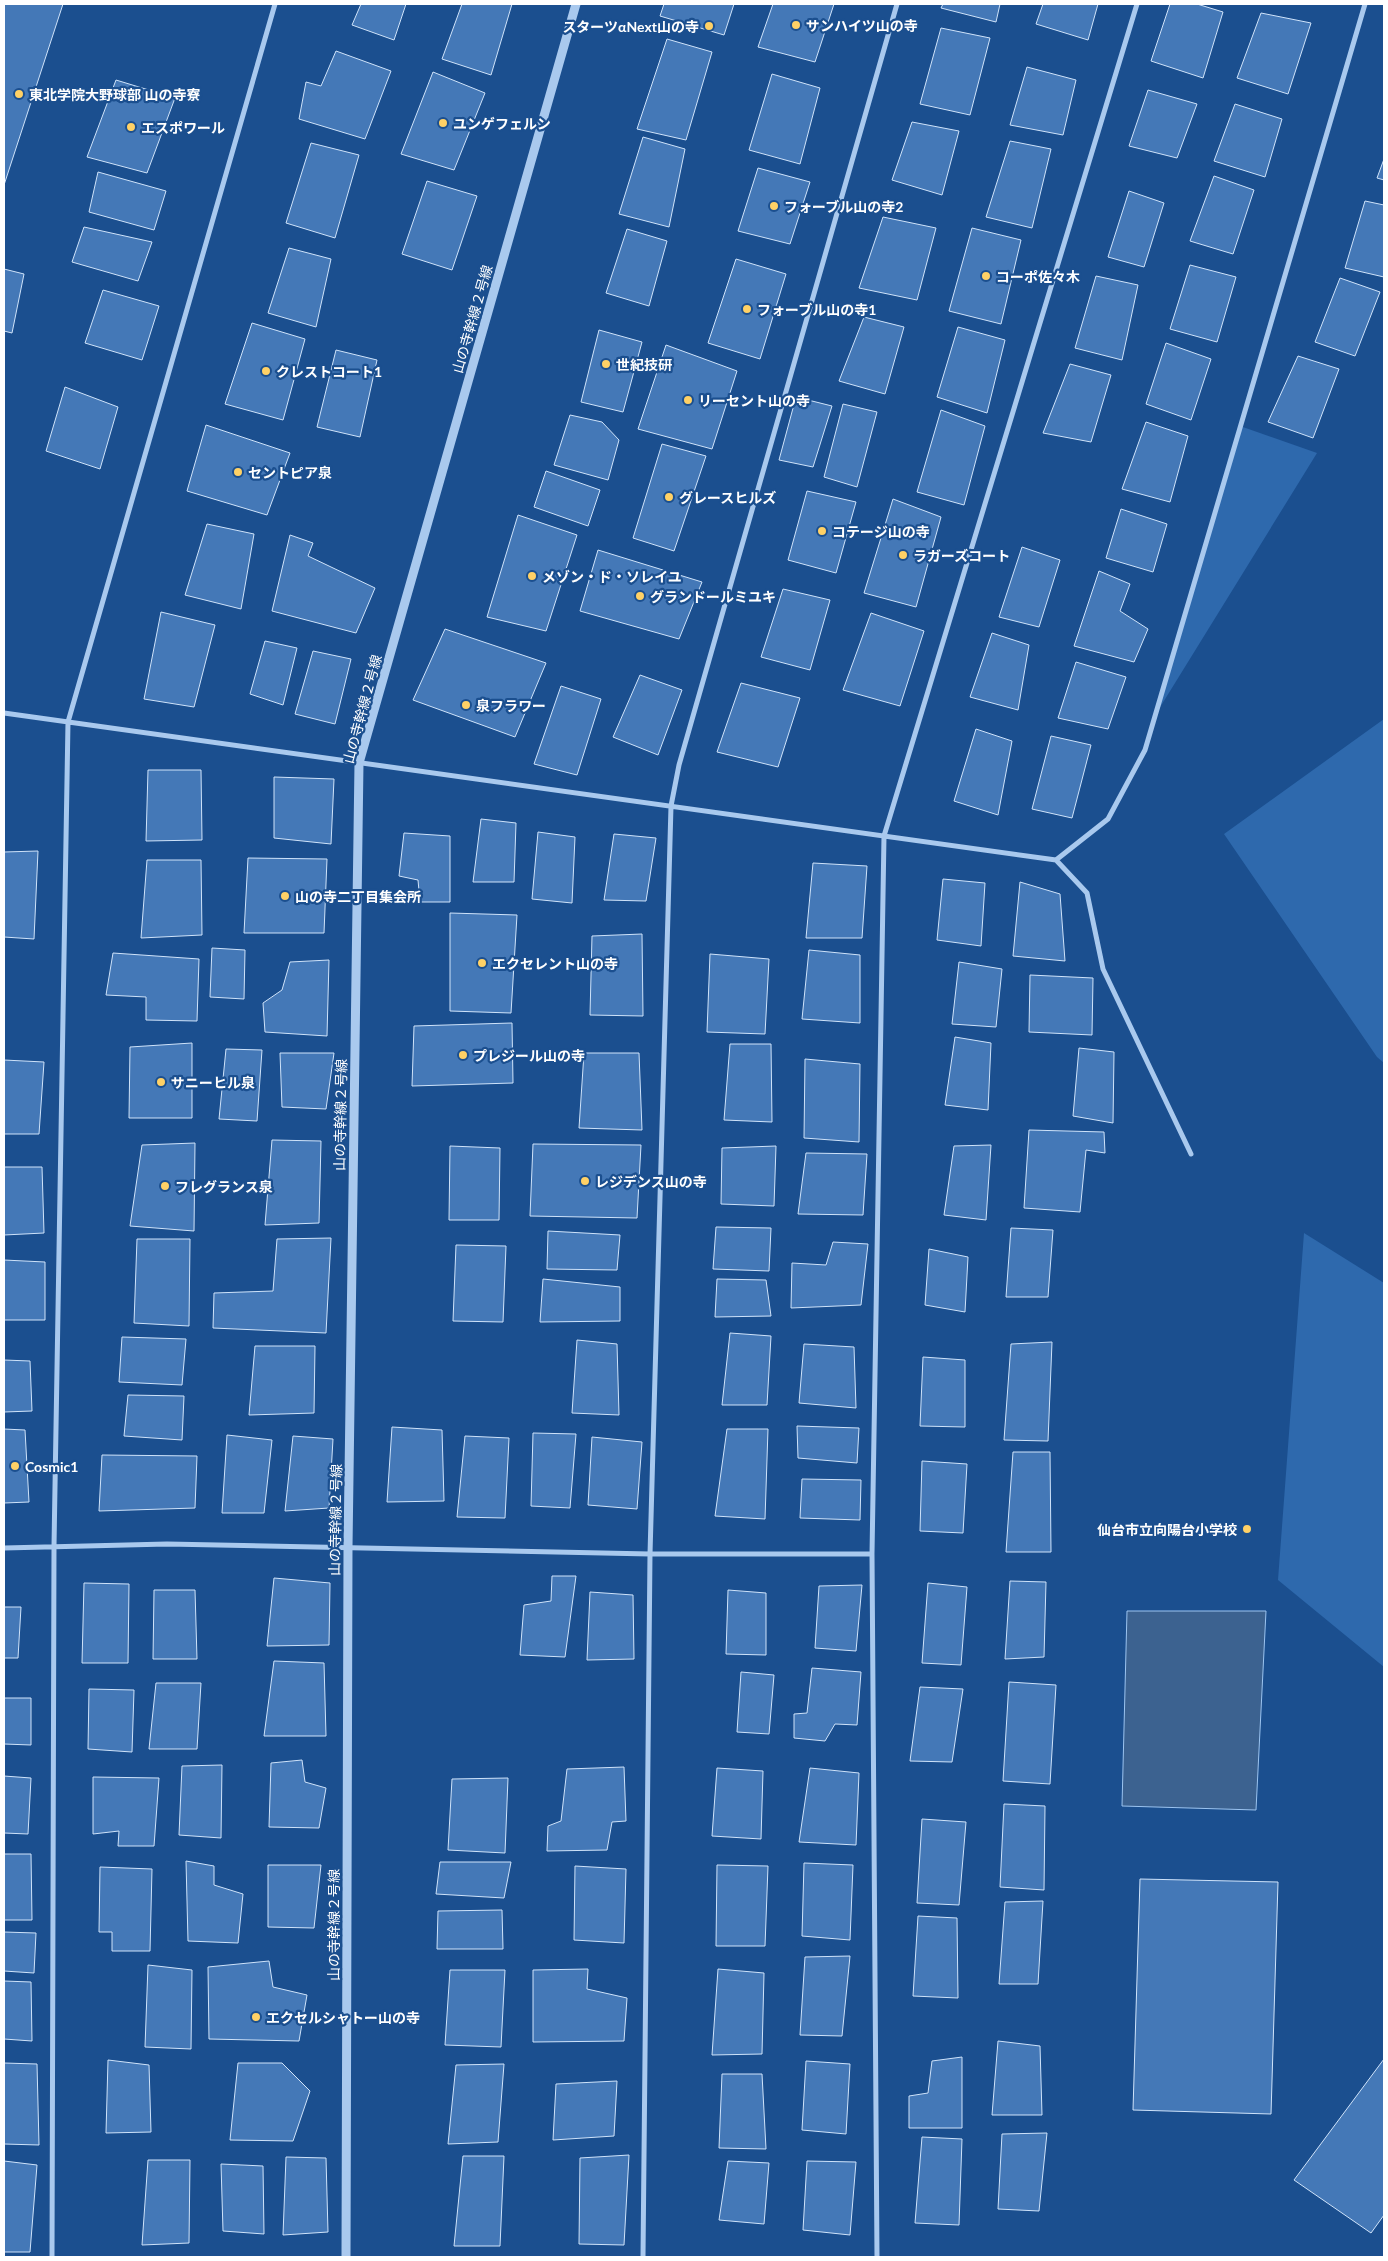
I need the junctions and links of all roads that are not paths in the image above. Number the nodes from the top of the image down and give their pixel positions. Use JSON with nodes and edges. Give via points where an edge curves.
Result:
{"nodes":[{"id":1,"x":275,"y":4,"type":"edge"},
{"id":2,"x":576,"y":4,"type":"edge"},
{"id":3,"x":897,"y":4,"type":"edge"},
{"id":4,"x":1137,"y":4,"type":"edge"},
{"id":5,"x":1365,"y":4,"type":"edge"},
{"id":6,"x":4,"y":713,"type":"edge"},
{"id":7,"x":68,"y":722,"type":"junction"},
{"id":8,"x":359,"y":763,"type":"junction"},
{"id":9,"x":671,"y":806,"type":"junction"},
{"id":10,"x":884,"y":836,"type":"junction"},
{"id":11,"x":1056,"y":860,"type":"junction"},
{"id":12,"x":1191,"y":1154,"type":"dead end"},
{"id":13,"x":54,"y":1546,"type":"junction"},
{"id":14,"x":348,"y":1547,"type":"junction"},
{"id":15,"x":4,"y":1548,"type":"edge"},
{"id":16,"x":650,"y":1554,"type":"junction"},
{"id":17,"x":872,"y":1554,"type":"junction"},
{"id":18,"x":52,"y":2257,"type":"edge"},
{"id":19,"x":346,"y":2257,"type":"edge"},
{"id":20,"x":643,"y":2257,"type":"edge"},
{"id":21,"x":877,"y":2257,"type":"edge"}],
"edges":[{"from":1,"to":7,"type":"street"},
{"from":2,"to":8,"type":"street","name":"山の寺幹線２号線"},
{"from":3,"to":9,"type":"street"},
{"from":4,"to":10,"type":"street"},
{"from":5,"to":11,"type":"street","via":[[1145,750],[1108,819]]},
{"from":6,"to":7,"type":"street"},
{"from":7,"to":8,"type":"street"},
{"from":7,"to":13,"type":"street"},
{"from":8,"to":9,"type":"street"},
{"from":8,"to":14,"type":"street","name":"山の寺幹線２号線"},
{"from":9,"to":10,"type":"street"},
{"from":9,"to":16,"type":"street"},
{"from":10,"to":11,"type":"street"},
{"from":10,"to":17,"type":"street"},
{"from":11,"to":12,"type":"street","via":[[1088,893],[1103,969]]},
{"from":13,"to":14,"type":"street"},
{"from":13,"to":15,"type":"street"},
{"from":13,"to":18,"type":"street"},
{"from":14,"to":16,"type":"street"},
{"from":14,"to":19,"type":"street","name":"山の寺幹線２号線"},
{"from":16,"to":17,"type":"street"},
{"from":16,"to":20,"type":"street"},
{"from":17,"to":21,"type":"street"}]}
